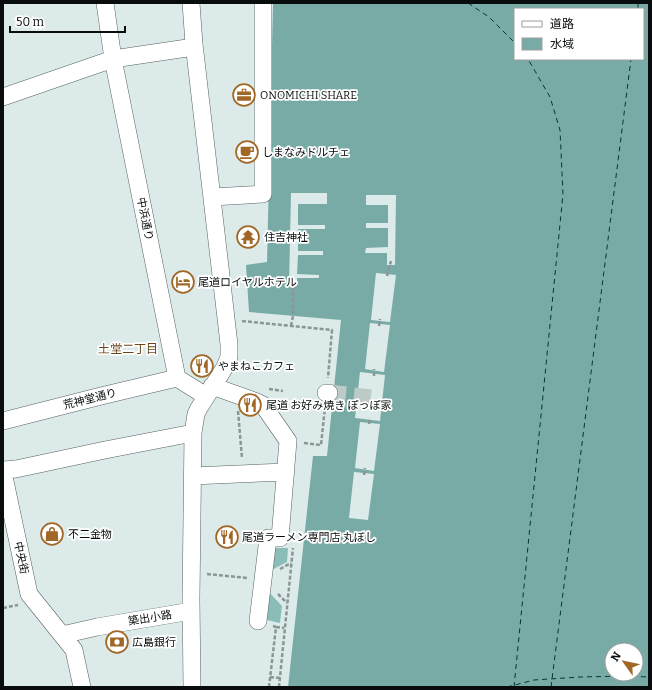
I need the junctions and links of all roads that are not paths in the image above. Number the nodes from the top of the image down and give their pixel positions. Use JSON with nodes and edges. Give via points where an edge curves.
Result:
{"nodes":[{"id":1,"x":105,"y":3,"type":"edge"},
{"id":2,"x":191,"y":3,"type":"edge"},
{"id":3,"x":263,"y":3,"type":"edge"},
{"id":4,"x":194,"y":48,"type":"junction"},
{"id":5,"x":113,"y":60,"type":"junction"},
{"id":6,"x":3,"y":97,"type":"edge"},
{"id":7,"x":212,"y":198,"type":"junction"},
{"id":8,"x":177,"y":378,"type":"junction"},
{"id":9,"x":209,"y":391,"type":"junction"},
{"id":10,"x":3,"y":421,"type":"edge"},
{"id":11,"x":193,"y":433,"type":"junction"},
{"id":12,"x":3,"y":471,"type":"edge"},
{"id":13,"x":286,"y":472,"type":"junction"},
{"id":14,"x":192,"y":476,"type":"junction"},
{"id":15,"x":191,"y":611,"type":"junction"},
{"id":16,"x":258,"y":621,"type":"road end"},
{"id":17,"x":62,"y":635,"type":"junction"},
{"id":18,"x":82,"y":687,"type":"edge"},
{"id":19,"x":192,"y":687,"type":"edge"}],
"edges":[{"from":1,"to":5,"type":"street","name":"中浜通り"},
{"from":2,"to":4,"type":"street"},
{"from":3,"to":7,"type":"street","via":[[263,194]]},
{"from":4,"to":5,"type":"street"},
{"from":4,"to":7,"type":"street"},
{"from":5,"to":6,"type":"street"},
{"from":5,"to":8,"type":"street","name":"中浜通り"},
{"from":7,"to":9,"type":"street","via":[[230,344],[229,357]]},
{"from":8,"to":9,"type":"street"},
{"from":8,"to":10,"type":"street","name":"荒神堂通り"},
{"from":9,"to":11,"type":"street","via":[[196,414]]},
{"from":9,"to":13,"type":"street","via":[[237,395],[263,405],[288,441]]},
{"from":11,"to":12,"type":"street"},
{"from":11,"to":14,"type":"street"},
{"from":12,"to":17,"type":"street","name":"中央街","via":[[29,594]]},
{"from":13,"to":14,"type":"street"},
{"from":13,"to":16,"type":"street","via":[[280,538],[268,538]]},
{"from":14,"to":15,"type":"street"},
{"from":15,"to":17,"type":"street","name":"築出小路"},
{"from":15,"to":19,"type":"street"},
{"from":17,"to":18,"type":"street","name":"中央街","via":[[74,650]]}]}
